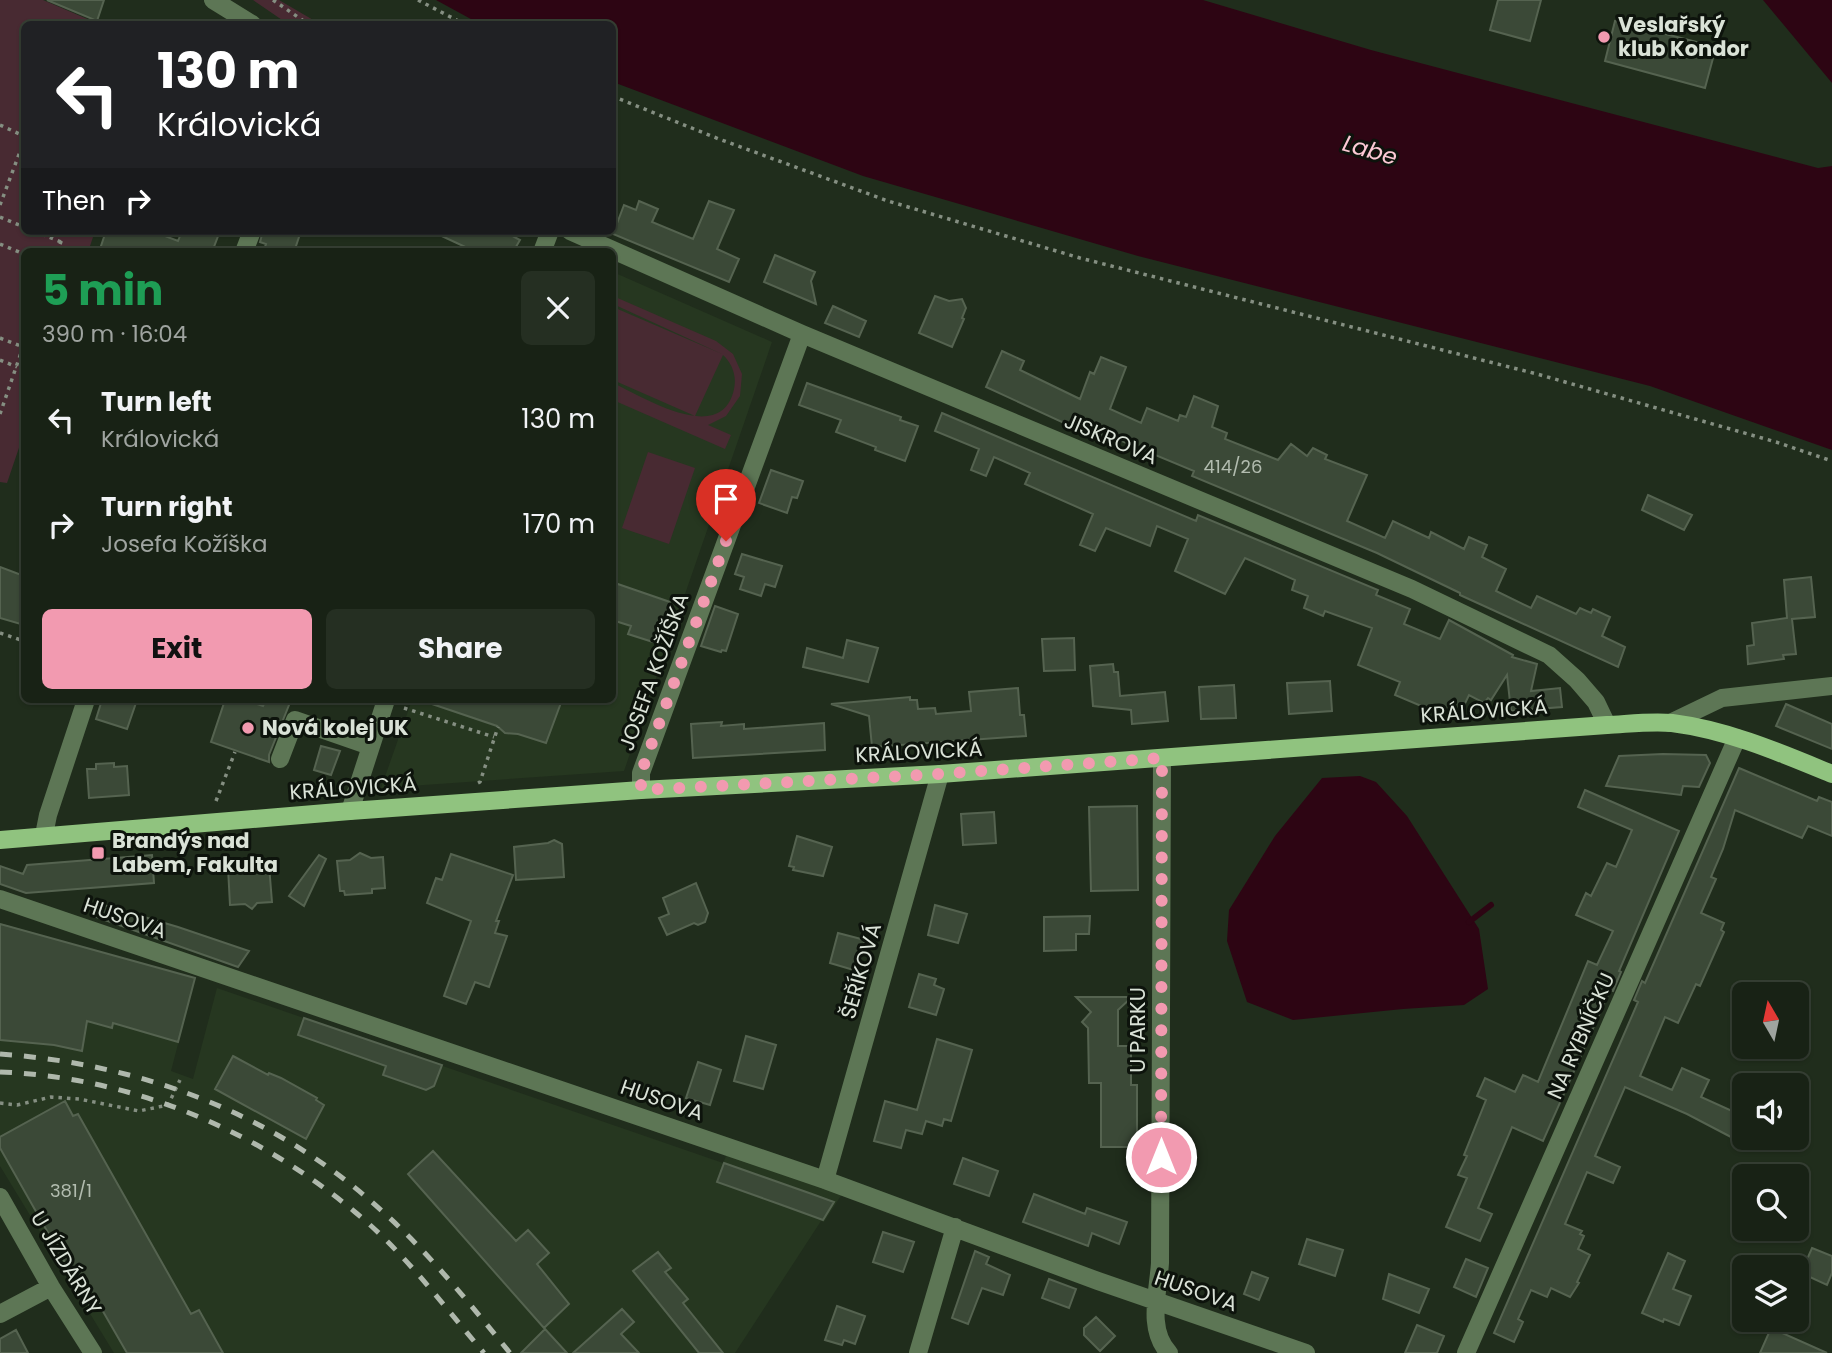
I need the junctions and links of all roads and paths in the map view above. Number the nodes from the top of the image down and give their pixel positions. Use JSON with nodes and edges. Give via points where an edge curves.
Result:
{"nodes":[{"id":1,"x":213,"y":0,"type":"edge"},
{"id":2,"x":273,"y":0,"type":"edge"},
{"id":3,"x":418,"y":0,"type":"edge"},
{"id":4,"x":248,"y":21,"type":"edge"},
{"id":5,"x":304,"y":21,"type":"edge"},
{"id":6,"x":458,"y":21,"type":"edge"},
{"id":7,"x":616,"y":98,"type":"edge"},
{"id":8,"x":0,"y":125,"type":"edge"},
{"id":9,"x":21,"y":137,"type":"edge"},
{"id":10,"x":21,"y":147,"type":"edge"},
{"id":11,"x":0,"y":205,"type":"edge"},
{"id":12,"x":0,"y":217,"type":"edge"},
{"id":13,"x":21,"y":226,"type":"edge"},
{"id":14,"x":44,"y":235,"type":"edge"},
{"id":15,"x":64,"y":235,"type":"edge"},
{"id":16,"x":579,"y":235,"type":"edge"},
{"id":17,"x":61,"y":242,"type":"junction"},
{"id":18,"x":0,"y":244,"type":"edge"},
{"id":19,"x":59,"y":248,"type":"edge"},
{"id":20,"x":608,"y":248,"type":"edge"},
{"id":21,"x":616,"y":251,"type":"edge"},
{"id":22,"x":21,"y":253,"type":"edge"},
{"id":23,"x":802,"y":334,"type":"junction"},
{"id":24,"x":0,"y":338,"type":"edge"},
{"id":25,"x":21,"y":344,"type":"edge"},
{"id":26,"x":21,"y":354,"type":"edge"},
{"id":27,"x":0,"y":360,"type":"edge"},
{"id":28,"x":17,"y":367,"type":"junction"},
{"id":29,"x":0,"y":414,"type":"edge"},
{"id":30,"x":1832,"y":461,"type":"edge"},
{"id":31,"x":0,"y":633,"type":"edge"},
{"id":32,"x":21,"y":640,"type":"edge"},
{"id":33,"x":1832,"y":686,"type":"edge"},
{"id":34,"x":85,"y":703,"type":"edge"},
{"id":35,"x":385,"y":703,"type":"edge"},
{"id":36,"x":392,"y":703,"type":"edge"},
{"id":37,"x":1670,"y":723,"type":"junction"},
{"id":38,"x":1607,"y":725,"type":"junction"},
{"id":39,"x":498,"y":727,"type":"dead end"},
{"id":40,"x":494,"y":737,"type":"junction"},
{"id":41,"x":1737,"y":738,"type":"junction"},
{"id":42,"x":370,"y":746,"type":"junction"},
{"id":43,"x":235,"y":752,"type":"dead end"},
{"id":44,"x":1162,"y":758,"type":"junction"},
{"id":45,"x":280,"y":759,"type":"dead end"},
{"id":46,"x":940,"y":774,"type":"junction"},
{"id":47,"x":1832,"y":774,"type":"edge"},
{"id":48,"x":476,"y":785,"type":"dead end"},
{"id":49,"x":641,"y":790,"type":"junction"},
{"id":50,"x":215,"y":801,"type":"dead end"},
{"id":51,"x":350,"y":811,"type":"junction"},
{"id":52,"x":44,"y":835,"type":"junction"},
{"id":53,"x":0,"y":840,"type":"edge"},
{"id":54,"x":0,"y":900,"type":"edge"},
{"id":55,"x":180,"y":1080,"type":"dead end"},
{"id":56,"x":0,"y":1102,"type":"edge"},
{"id":57,"x":825,"y":1180,"type":"junction"},
{"id":58,"x":0,"y":1197,"type":"edge"},
{"id":59,"x":955,"y":1227,"type":"junction"},
{"id":60,"x":51,"y":1287,"type":"junction"},
{"id":61,"x":1157,"y":1302,"type":"junction"},
{"id":62,"x":0,"y":1314,"type":"edge"},
{"id":63,"x":93,"y":1353,"type":"edge"},
{"id":64,"x":918,"y":1353,"type":"edge"},
{"id":65,"x":1170,"y":1353,"type":"edge"},
{"id":66,"x":1306,"y":1353,"type":"edge"},
{"id":67,"x":1466,"y":1353,"type":"edge"}],
"edges":[{"from":1,"to":4,"type":"street"},
{"from":2,"to":5,"type":"path"},
{"from":3,"to":6,"type":"path"},
{"from":7,"to":30,"type":"path","via":[[888,201],[1080,258],[1537,374]]},
{"from":8,"to":9,"type":"path"},
{"from":10,"to":11,"type":"path"},
{"from":12,"to":13,"type":"path"},
{"from":14,"to":17,"type":"path"},
{"from":15,"to":17,"type":"path"},
{"from":16,"to":20,"type":"street","name":"JISKROVA"},
{"from":17,"to":19,"type":"path"},
{"from":18,"to":22,"type":"path"},
{"from":21,"to":23,"type":"street","name":"JISKROVA"},
{"from":23,"to":38,"type":"street","name":"JISKROVA","via":[[1412,589],[1549,655],[1596,702]]},
{"from":23,"to":49,"type":"street","name":"JOSEFA KOŽÍŠKA","via":[[641,773]]},
{"from":24,"to":25,"type":"path"},
{"from":26,"to":28,"type":"path"},
{"from":27,"to":28,"type":"path"},
{"from":28,"to":29,"type":"path"},
{"from":31,"to":32,"type":"path"},
{"from":33,"to":37,"type":"street","via":[[1722,698]]},
{"from":34,"to":52,"type":"street"},
{"from":35,"to":42,"type":"street"},
{"from":36,"to":40,"type":"path"},
{"from":37,"to":38,"type":"main road","name":"KRÁLOVICKÁ"},
{"from":37,"to":41,"type":"main road","name":"KRÁLOVICKÁ"},
{"from":38,"to":44,"type":"main road","name":"KRÁLOVICKÁ"},
{"from":39,"to":40,"type":"path"},
{"from":40,"to":48,"type":"path"},
{"from":41,"to":47,"type":"main road","name":"KRÁLOVICKÁ"},
{"from":41,"to":67,"type":"street","name":"NA RYBNÍČKU"},
{"from":42,"to":45,"type":"street","via":[[295,720]]},
{"from":42,"to":51,"type":"street"},
{"from":43,"to":50,"type":"path"},
{"from":44,"to":46,"type":"main road","name":"KRÁLOVICKÁ"},
{"from":44,"to":61,"type":"street","name":"U PARKU"},
{"from":46,"to":49,"type":"main road","name":"KRÁLOVICKÁ"},
{"from":46,"to":57,"type":"street","name":"ŠEŘÍKOVÁ"},
{"from":49,"to":51,"type":"main road","name":"KRÁLOVICKÁ"},
{"from":51,"to":52,"type":"main road","name":"KRÁLOVICKÁ"},
{"from":52,"to":53,"type":"main road","name":"KRÁLOVICKÁ"},
{"from":54,"to":57,"type":"street","name":"HUSOVA"},
{"from":55,"to":56,"type":"path","via":[[168,1105],[139,1111],[51,1097],[17,1105]]},
{"from":57,"to":59,"type":"street","name":"HUSOVA"},
{"from":58,"to":60,"type":"street","name":"U JÍZDÁRNY"},
{"from":59,"to":61,"type":"street","name":"HUSOVA"},
{"from":59,"to":64,"type":"street"},
{"from":60,"to":62,"type":"street"},
{"from":60,"to":63,"type":"street","name":"U JÍZDÁRNY"},
{"from":61,"to":65,"type":"street","name":"U PARKU","via":[[1155,1325],[1161,1345]]},
{"from":61,"to":66,"type":"street","name":"HUSOVA"}]}
